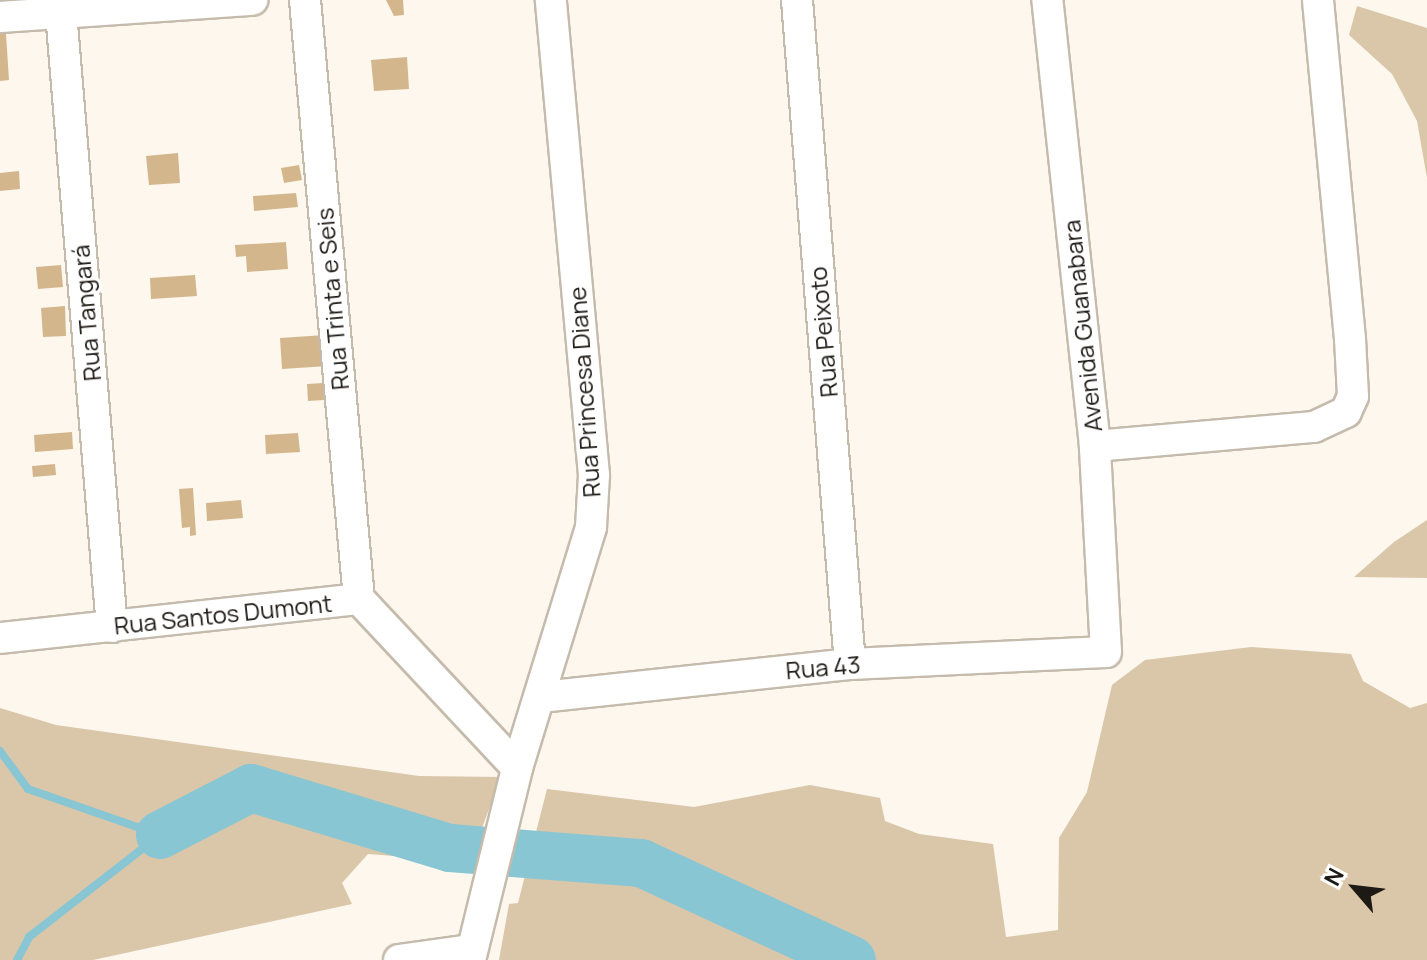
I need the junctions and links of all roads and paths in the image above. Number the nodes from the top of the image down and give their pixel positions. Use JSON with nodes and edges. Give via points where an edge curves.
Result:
{"nodes":[{"id":1,"x":252,"y":0,"type":"edge"},
{"id":2,"x":305,"y":0,"type":"edge"},
{"id":3,"x":551,"y":0,"type":"edge"},
{"id":4,"x":797,"y":0,"type":"edge"},
{"id":5,"x":1047,"y":0,"type":"edge"},
{"id":6,"x":1318,"y":0,"type":"edge"},
{"id":7,"x":60,"y":7,"type":"edge"},
{"id":8,"x":0,"y":17,"type":"edge"},
{"id":9,"x":1095,"y":446,"type":"junction"},
{"id":10,"x":359,"y":599,"type":"junction"},
{"id":11,"x":112,"y":627,"type":"junction"},
{"id":12,"x":0,"y":638,"type":"edge"},
{"id":13,"x":1106,"y":652,"type":"joint"},
{"id":14,"x":850,"y":664,"type":"junction"},
{"id":15,"x":541,"y":697,"type":"junction"},
{"id":16,"x":517,"y":768,"type":"junction"},
{"id":17,"x":470,"y":955,"type":"edge"},
{"id":18,"x":399,"y":960,"type":"edge"}],
"edges":[{"from":1,"to":7,"type":"street"},
{"from":2,"to":10,"type":"street","name":"Rua Trinta e Seis"},
{"from":3,"to":15,"type":"street","name":"Rua Princesa Diane","via":[[594,475],[580,575]]},
{"from":4,"to":14,"type":"street","name":"Rua Peixoto"},
{"from":5,"to":9,"type":"street","name":"Avenida Guanabara"},
{"from":6,"to":9,"type":"street","via":[[1350,339],[1353,396],[1346,412],[1314,427]]},
{"from":7,"to":8,"type":"street"},
{"from":7,"to":11,"type":"street","name":"Rua Tangará"},
{"from":9,"to":13,"type":"street","name":"Avenida Guanabara"},
{"from":10,"to":11,"type":"street","name":"Rua Santos Dumont"},
{"from":10,"to":16,"type":"street","name":"Rua Santos Dumont"},
{"from":11,"to":12,"type":"street","name":"Rua Santos Dumont"},
{"from":13,"to":14,"type":"street","name":"Rua 43"},
{"from":14,"to":15,"type":"street","name":"Rua 43"},
{"from":15,"to":16,"type":"street","name":"Rua Princesa Diane"},
{"from":16,"to":17,"type":"street","name":"Rua Princesa Diane"},
{"from":17,"to":18,"type":"street"}]}
